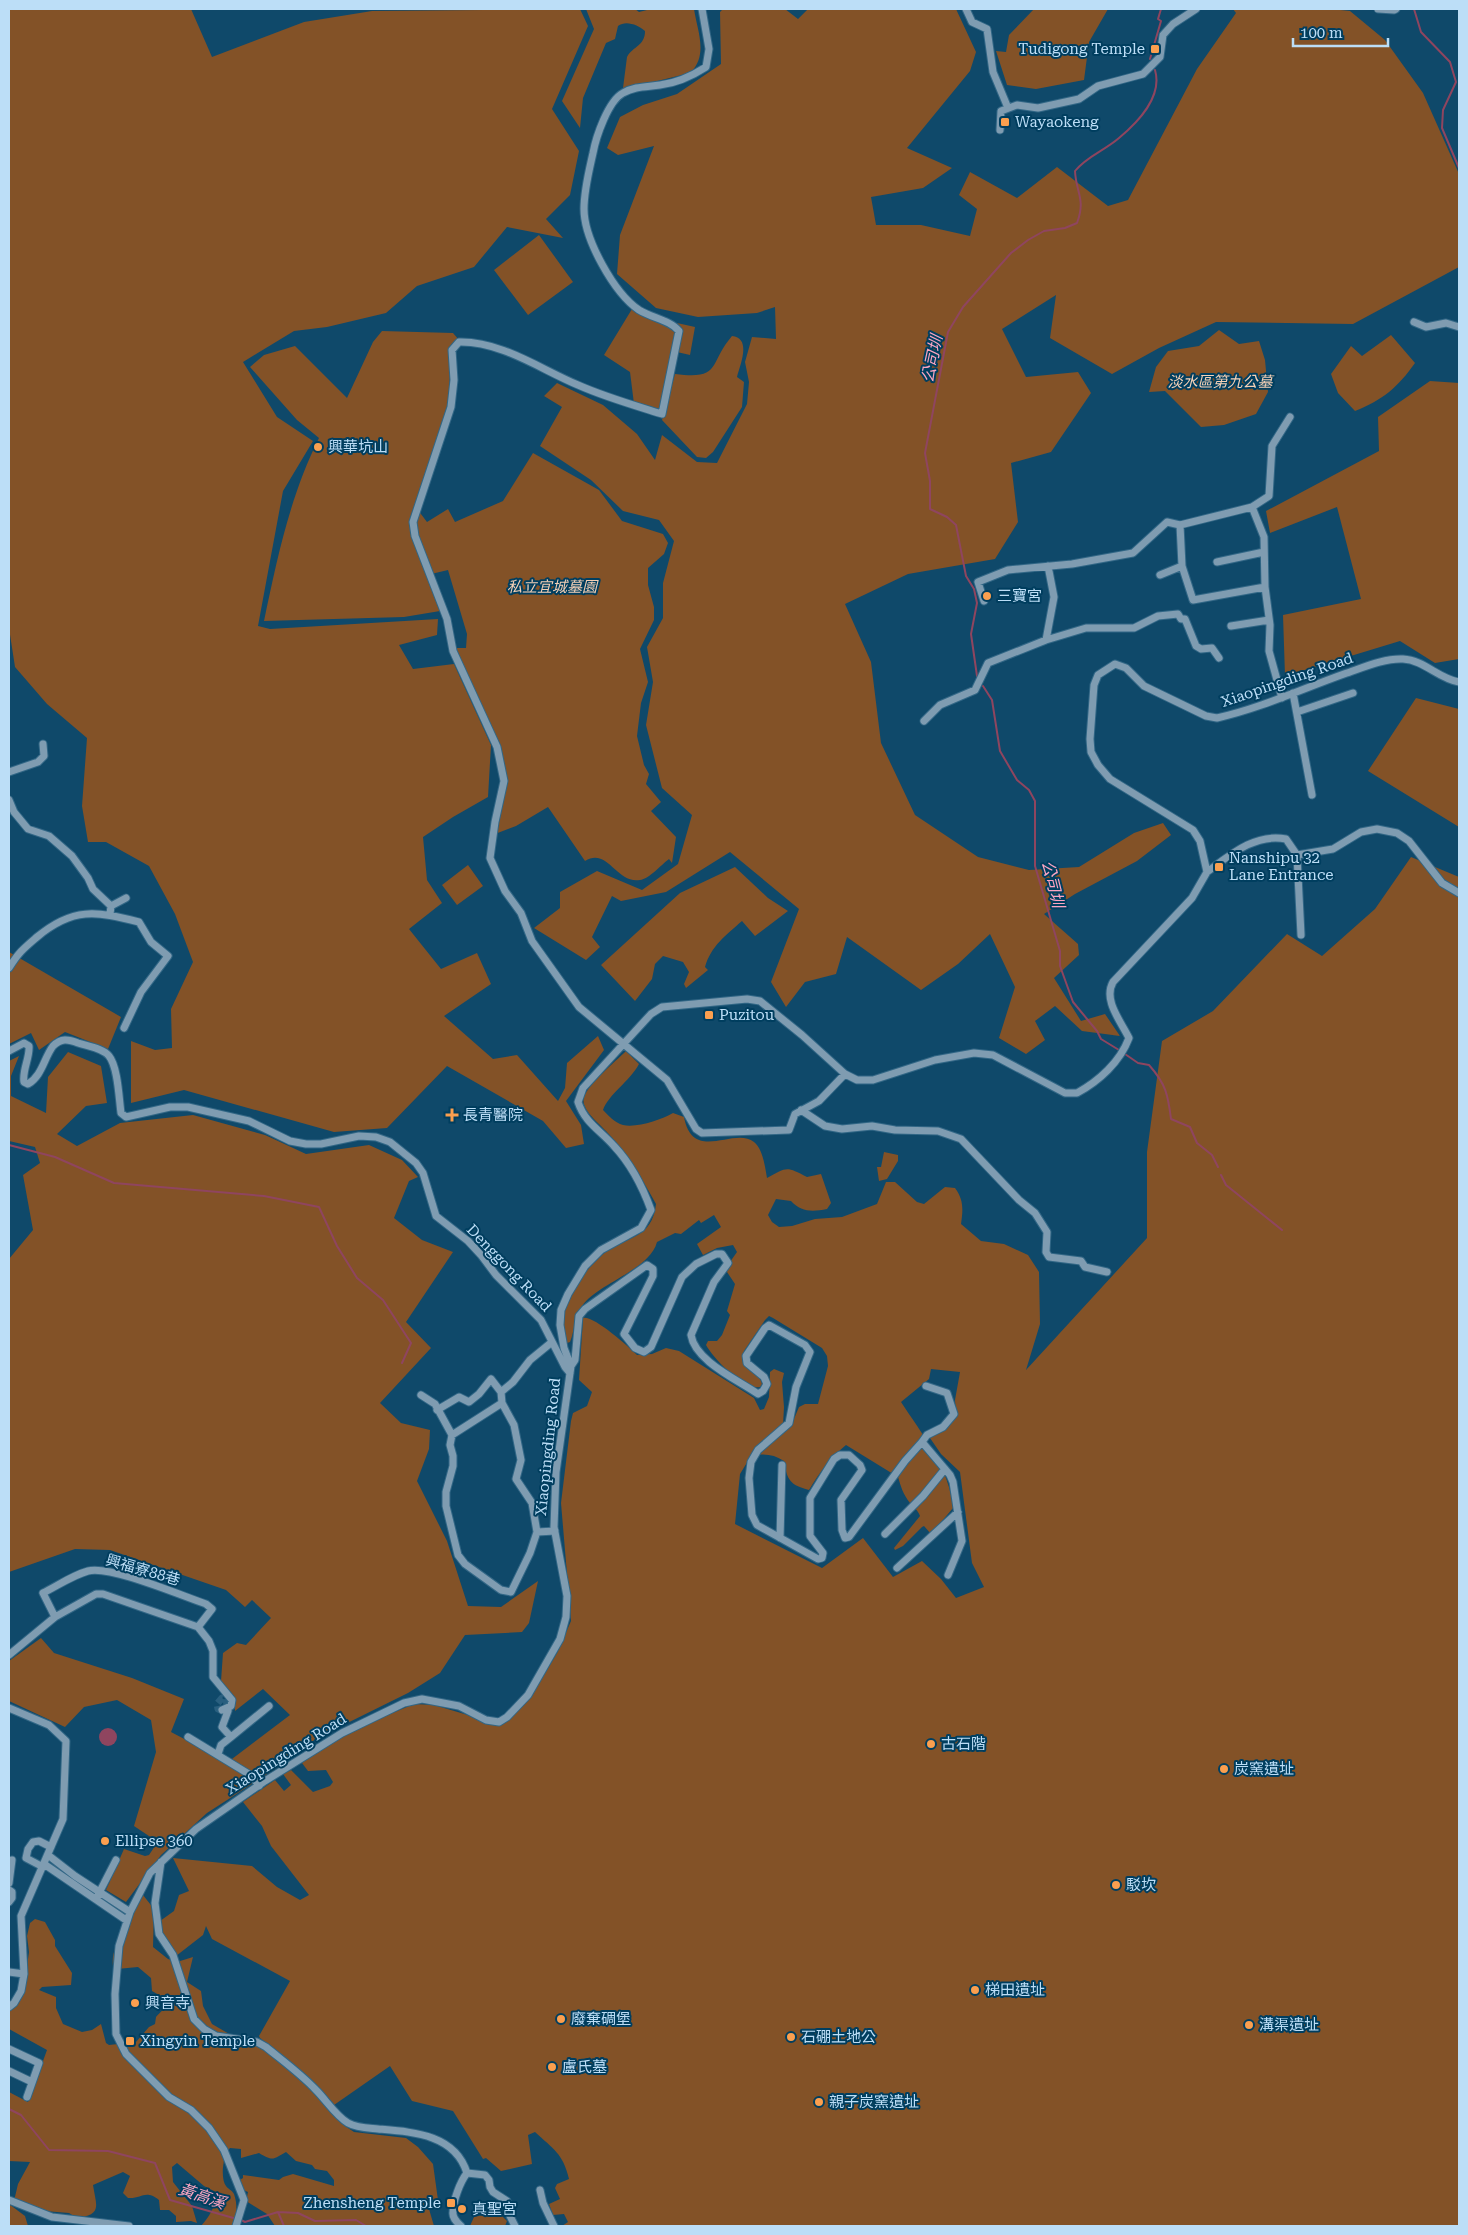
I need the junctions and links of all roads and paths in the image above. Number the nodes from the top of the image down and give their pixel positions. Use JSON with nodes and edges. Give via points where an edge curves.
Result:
{"nodes":[{"id":1,"x":702,"y":9,"type":"edge"},
{"id":2,"x":966,"y":9,"type":"edge"},
{"id":3,"x":1196,"y":9,"type":"edge"},
{"id":4,"x":1378,"y":9,"type":"edge"},
{"id":5,"x":1396,"y":9,"type":"edge"},
{"id":6,"x":1008,"y":108,"type":"junction"},
{"id":7,"x":1000,"y":130,"type":"dead end"},
{"id":8,"x":1414,"y":322,"type":"dead end"},
{"id":9,"x":1459,"y":327,"type":"edge"},
{"id":10,"x":1290,"y":417,"type":"dead end"},
{"id":11,"x":1252,"y":507,"type":"junction"},
{"id":12,"x":1180,"y":525,"type":"junction"},
{"id":13,"x":1264,"y":552,"type":"junction"},
{"id":14,"x":1216,"y":562,"type":"dead end"},
{"id":15,"x":1048,"y":566,"type":"junction"},
{"id":16,"x":1182,"y":566,"type":"junction"},
{"id":17,"x":1160,"y":575,"type":"dead end"},
{"id":18,"x":1265,"y":587,"type":"junction"},
{"id":19,"x":984,"y":601,"type":"dead end"},
{"id":20,"x":1269,"y":620,"type":"junction"},
{"id":21,"x":1231,"y":626,"type":"dead end"},
{"id":22,"x":1046,"y":640,"type":"junction"},
{"id":23,"x":1219,"y":658,"type":"dead end"},
{"id":24,"x":1459,"y":682,"type":"edge"},
{"id":25,"x":1293,"y":693,"type":"junction"},
{"id":26,"x":1353,"y":693,"type":"dead end"},
{"id":27,"x":1282,"y":698,"type":"junction"},
{"id":28,"x":1297,"y":712,"type":"junction"},
{"id":29,"x":924,"y":721,"type":"dead end"},
{"id":30,"x":43,"y":744,"type":"dead end"},
{"id":31,"x":9,"y":772,"type":"edge"},
{"id":32,"x":1312,"y":795,"type":"dead end"},
{"id":33,"x":9,"y":800,"type":"edge"},
{"id":34,"x":1297,"y":855,"type":"junction"},
{"id":35,"x":1207,"y":872,"type":"junction"},
{"id":36,"x":1459,"y":893,"type":"edge"},
{"id":37,"x":126,"y":898,"type":"dead end"},
{"id":38,"x":103,"y":899,"type":"junction"},
{"id":39,"x":111,"y":906,"type":"junction"},
{"id":40,"x":98,"y":913,"type":"junction"},
{"id":41,"x":110,"y":914,"type":"junction"},
{"id":42,"x":1301,"y":935,"type":"dead end"},
{"id":43,"x":9,"y":968,"type":"edge"},
{"id":44,"x":124,"y":1028,"type":"dead end"},
{"id":45,"x":624,"y":1044,"type":"junction"},
{"id":46,"x":9,"y":1052,"type":"edge"},
{"id":47,"x":844,"y":1074,"type":"junction"},
{"id":48,"x":801,"y":1110,"type":"junction"},
{"id":49,"x":1107,"y":1272,"type":"dead end"},
{"id":50,"x":552,"y":1342,"type":"junction"},
{"id":51,"x":571,"y":1369,"type":"junction"},
{"id":52,"x":926,"y":1386,"type":"dead end"},
{"id":53,"x":501,"y":1392,"type":"junction"},
{"id":54,"x":421,"y":1395,"type":"dead end"},
{"id":55,"x":502,"y":1403,"type":"junction"},
{"id":56,"x":437,"y":1410,"type":"junction"},
{"id":57,"x":452,"y":1435,"type":"junction"},
{"id":58,"x":922,"y":1442,"type":"junction"},
{"id":59,"x":782,"y":1465,"type":"dead end"},
{"id":60,"x":945,"y":1469,"type":"junction"},
{"id":61,"x":958,"y":1512,"type":"junction"},
{"id":62,"x":555,"y":1531,"type":"junction"},
{"id":63,"x":537,"y":1532,"type":"junction"},
{"id":64,"x":885,"y":1534,"type":"dead end"},
{"id":65,"x":780,"y":1538,"type":"junction"},
{"id":66,"x":897,"y":1568,"type":"dead end"},
{"id":67,"x":948,"y":1575,"type":"dead end"},
{"id":68,"x":55,"y":1617,"type":"junction"},
{"id":69,"x":198,"y":1627,"type":"junction"},
{"id":70,"x":9,"y":1656,"type":"edge"},
{"id":71,"x":269,"y":1706,"type":"dead end"},
{"id":72,"x":9,"y":1708,"type":"edge"},
{"id":73,"x":188,"y":1737,"type":"dead end"},
{"id":74,"x":231,"y":1737,"type":"junction"},
{"id":75,"x":218,"y":1754,"type":"junction"},
{"id":76,"x":259,"y":1786,"type":"junction"},
{"id":77,"x":51,"y":1847,"type":"junction"},
{"id":78,"x":26,"y":1854,"type":"junction"},
{"id":79,"x":48,"y":1855,"type":"junction"},
{"id":80,"x":11,"y":1859,"type":"edge"},
{"id":81,"x":116,"y":1860,"type":"dead end"},
{"id":82,"x":161,"y":1862,"type":"junction"},
{"id":83,"x":44,"y":1866,"type":"junction"},
{"id":84,"x":9,"y":1883,"type":"edge"},
{"id":85,"x":9,"y":1890,"type":"edge"},
{"id":86,"x":100,"y":1892,"type":"junction"},
{"id":87,"x":96,"y":1900,"type":"junction"},
{"id":88,"x":9,"y":1902,"type":"edge"},
{"id":89,"x":130,"y":1912,"type":"junction"},
{"id":90,"x":126,"y":1920,"type":"junction"},
{"id":91,"x":9,"y":1972,"type":"edge"},
{"id":92,"x":24,"y":1974,"type":"junction"},
{"id":93,"x":9,"y":2007,"type":"edge"},
{"id":94,"x":9,"y":2049,"type":"edge"},
{"id":95,"x":9,"y":2070,"type":"edge"},
{"id":96,"x":32,"y":2082,"type":"junction"},
{"id":97,"x":27,"y":2097,"type":"dead end"},
{"id":98,"x":467,"y":2173,"type":"junction"},
{"id":99,"x":540,"y":2190,"type":"dead end"},
{"id":100,"x":9,"y":2200,"type":"edge"},
{"id":101,"x":85,"y":2221,"type":"junction"},
{"id":102,"x":92,"y":2226,"type":"edge"},
{"id":103,"x":129,"y":2226,"type":"edge"},
{"id":104,"x":236,"y":2226,"type":"edge"},
{"id":105,"x":461,"y":2226,"type":"edge"},
{"id":106,"x":515,"y":2226,"type":"edge"},
{"id":107,"x":554,"y":2226,"type":"edge"}],
"edges":[{"from":1,"to":45,"type":"street","via":[[709,49],[706,67],[690,77],[662,85],[640,86],[621,93],[604,117],[594,146],[584,209],[587,229],[617,288],[638,309],[674,325],[679,331],[662,414],[577,385],[505,351],[459,342],[452,350],[454,380],[451,407],[413,522],[447,619],[454,651],[497,747],[504,780],[490,858],[505,891],[521,913],[532,940],[579,1007]]},
{"from":2,"to":6,"type":"street","via":[[972,22],[987,29],[992,72]]},
{"from":3,"to":6,"type":"street","via":[[1172,24],[1163,34],[1160,57],[1143,74],[1098,86],[1079,99],[1038,108],[1017,105]]},
{"from":4,"to":5,"type":"street"},
{"from":6,"to":7,"type":"street","via":[[1001,111]]},
{"from":8,"to":9,"type":"street","via":[[1426,327],[1446,323]]},
{"from":10,"to":11,"type":"street","via":[[1272,446],[1269,496]]},
{"from":11,"to":12,"type":"street"},
{"from":11,"to":13,"type":"street","via":[[1264,537]]},
{"from":12,"to":15,"type":"street","via":[[1167,522],[1133,553]]},
{"from":12,"to":16,"type":"street"},
{"from":13,"to":14,"type":"street"},
{"from":13,"to":18,"type":"street"},
{"from":15,"to":19,"type":"street","via":[[1008,570],[978,582]]},
{"from":15,"to":22,"type":"street","via":[[1054,597]]},
{"from":16,"to":17,"type":"street"},
{"from":16,"to":18,"type":"street","via":[[1193,600]]},
{"from":18,"to":20,"type":"street"},
{"from":20,"to":21,"type":"street"},
{"from":20,"to":27,"type":"street","via":[[1269,651]]},
{"from":22,"to":23,"type":"street","via":[[1086,628],[1134,628],[1158,616],[1178,614],[1185,618],[1196,646],[1212,648]]},
{"from":22,"to":29,"type":"street","via":[[988,663],[975,690],[940,705]]},
{"from":24,"to":25,"type":"street","name":"Xiaopingding Road","via":[[1447,680],[1414,661],[1402,659],[1368,666]]},
{"from":25,"to":27,"type":"street","name":"Xiaopingding Road"},
{"from":25,"to":28,"type":"street"},
{"from":26,"to":28,"type":"street"},
{"from":27,"to":35,"type":"street","name":"Xiaopingding Road","via":[[1217,718],[1206,716],[1144,686],[1126,668],[1115,664],[1098,675],[1094,685],[1090,739],[1091,752],[1098,765],[1110,779],[1192,830],[1200,841]]},
{"from":28,"to":32,"type":"street"},
{"from":30,"to":31,"type":"street","via":[[44,756],[38,762]]},
{"from":33,"to":38,"type":"street","via":[[28,829],[49,836],[72,856],[92,889]]},
{"from":34,"to":35,"type":"street","via":[[1286,839],[1273,836],[1242,846]]},
{"from":34,"to":36,"type":"street","via":[[1333,849],[1361,832],[1377,828],[1397,833],[1409,841],[1442,883]]},
{"from":34,"to":42,"type":"street"},
{"from":35,"to":47,"type":"street","name":"Xiaopingding Road","via":[[1192,898],[1113,982],[1109,999],[1128,1038],[1125,1048],[1107,1070],[1077,1093],[1065,1093],[993,1055],[974,1053],[935,1060],[873,1080],[857,1080]]},
{"from":37,"to":39,"type":"street"},
{"from":38,"to":39,"type":"street"},
{"from":38,"to":40,"type":"street"},
{"from":39,"to":41,"type":"street"},
{"from":40,"to":41,"type":"street"},
{"from":40,"to":43,"type":"street","via":[[82,913],[52,925],[19,951]]},
{"from":41,"to":44,"type":"street","via":[[139,922],[151,942],[168,956],[141,992]]},
{"from":45,"to":47,"type":"street","name":"Xiaopingding Road","via":[[651,1014],[662,1007],[747,999],[760,1001]]},
{"from":45,"to":48,"type":"street","via":[[667,1080],[702,1134],[789,1130],[795,1114]]},
{"from":45,"to":51,"type":"street","name":"Xiaopingding Road","via":[[583,1088],[578,1102],[582,1116],[623,1157],[651,1210],[641,1228],[601,1250],[585,1266],[568,1294],[561,1310],[560,1324]]},
{"from":46,"to":50,"type":"street","name":"Denggong Road","via":[[19,1044],[29,1046],[23,1076],[28,1084],[60,1040],[68,1039],[102,1051],[112,1064],[121,1112],[126,1117],[170,1107],[188,1107],[250,1121],[290,1141],[306,1144],[360,1136],[390,1142],[423,1173],[436,1216],[468,1241],[496,1275],[541,1320]]},
{"from":47,"to":48,"type":"street","via":[[819,1101]]},
{"from":48,"to":49,"type":"street","via":[[825,1126],[938,1131],[961,1139],[1019,1200],[1036,1213],[1047,1232],[1046,1252],[1049,1256],[1081,1261],[1085,1267]]},
{"from":50,"to":51,"type":"street","name":"Denggong Road"},
{"from":50,"to":53,"type":"street","via":[[530,1360]]},
{"from":51,"to":62,"type":"street","name":"Xiaopingding Road","via":[[556,1472]]},
{"from":51,"to":65,"type":"street","via":[[575,1360],[579,1316],[647,1264],[653,1269],[653,1276],[624,1334],[635,1348],[644,1352],[651,1347],[682,1277],[696,1264],[716,1254],[726,1257],[728,1262],[714,1282],[691,1335],[702,1357],[758,1394],[767,1384],[748,1363],[746,1356],[765,1328],[769,1325],[805,1345],[810,1352],[796,1387],[789,1423],[758,1450],[751,1462],[752,1515],[757,1525]]},
{"from":52,"to":58,"type":"street","via":[[946,1393],[954,1414],[943,1427],[927,1435]]},
{"from":53,"to":55,"type":"street"},
{"from":53,"to":56,"type":"street","via":[[491,1378],[469,1402],[458,1397]]},
{"from":54,"to":56,"type":"street","via":[[435,1404]]},
{"from":55,"to":57,"type":"street"},
{"from":55,"to":63,"type":"street","via":[[514,1425],[521,1460],[516,1479],[532,1502]]},
{"from":56,"to":57,"type":"street"},
{"from":57,"to":63,"type":"street","via":[[450,1445],[454,1456],[446,1506],[458,1555],[465,1564],[501,1590],[512,1592]]},
{"from":58,"to":60,"type":"street"},
{"from":58,"to":65,"type":"street","via":[[845,1538],[841,1500],[862,1470],[849,1455],[834,1459],[810,1498],[810,1536],[823,1553],[822,1558],[818,1559]]},
{"from":59,"to":65,"type":"street"},
{"from":60,"to":61,"type":"street","via":[[953,1482]]},
{"from":60,"to":64,"type":"street","via":[[924,1496]]},
{"from":61,"to":66,"type":"street"},
{"from":61,"to":67,"type":"street","via":[[962,1541]]},
{"from":62,"to":63,"type":"street"},
{"from":62,"to":76,"type":"street","name":"Xiaopingding Road","via":[[567,1596],[566,1617],[560,1640],[549,1660],[528,1695],[507,1717],[498,1722],[486,1720],[459,1706],[422,1699],[404,1703],[342,1733]]},
{"from":68,"to":69,"type":"street","via":[[96,1594],[103,1594]]},
{"from":68,"to":69,"type":"street","name":"興福寮88巷","via":[[43,1593],[89,1571],[105,1571],[206,1604],[212,1609]]},
{"from":68,"to":70,"type":"street"},
{"from":69,"to":74,"type":"street","via":[[213,1651],[213,1677],[232,1700],[225,1711],[222,1727]]},
{"from":71,"to":74,"type":"street"},
{"from":72,"to":77,"type":"street","via":[[49,1725],[66,1741],[63,1819]]},
{"from":73,"to":75,"type":"street"},
{"from":74,"to":75,"type":"street","via":[[221,1745]]},
{"from":75,"to":76,"type":"street","via":[[252,1776]]},
{"from":76,"to":82,"type":"street","name":"Xiaopingding Road","via":[[196,1829]]},
{"from":77,"to":78,"type":"street","via":[[39,1841],[33,1842]]},
{"from":77,"to":79,"type":"street"},
{"from":78,"to":80,"type":"street"},
{"from":78,"to":83,"type":"street","via":[[26,1858]]},
{"from":79,"to":83,"type":"street"},
{"from":79,"to":86,"type":"street"},
{"from":80,"to":84,"type":"street"},
{"from":81,"to":86,"type":"street"},
{"from":82,"to":89,"type":"street","name":"Xiaopingding Road","via":[[150,1873]]},
{"from":82,"to":98,"type":"street","via":[[155,1903],[160,1934],[173,1955],[194,2019],[216,2036],[257,2042],[266,2048],[315,2088],[345,2122],[355,2127],[401,2131],[446,2143],[464,2163]]},
{"from":83,"to":87,"type":"street"},
{"from":83,"to":92,"type":"street","via":[[21,1916]]},
{"from":85,"to":88,"type":"street","via":[[12,1898]]},
{"from":86,"to":87,"type":"street"},
{"from":86,"to":89,"type":"street"},
{"from":87,"to":90,"type":"street"},
{"from":89,"to":90,"type":"street","name":"Xiaopingding Road"},
{"from":90,"to":104,"type":"street","name":"Xiaopingding Road","via":[[119,1946],[116,2034],[126,2054],[169,2097],[191,2110],[224,2150],[244,2200]]},
{"from":91,"to":92,"type":"street"},
{"from":92,"to":93,"type":"street","via":[[21,1991]]},
{"from":94,"to":96,"type":"street","via":[[39,2063]]},
{"from":95,"to":96,"type":"street"},
{"from":96,"to":97,"type":"street"},
{"from":98,"to":105,"type":"street","via":[[460,2182],[453,2212]]},
{"from":98,"to":106,"type":"street","via":[[488,2177],[493,2192],[507,2200]]},
{"from":99,"to":107,"type":"street"},
{"from":100,"to":101,"type":"street","via":[[52,2217]]},
{"from":101,"to":102,"type":"street"},
{"from":101,"to":103,"type":"street"}]}
